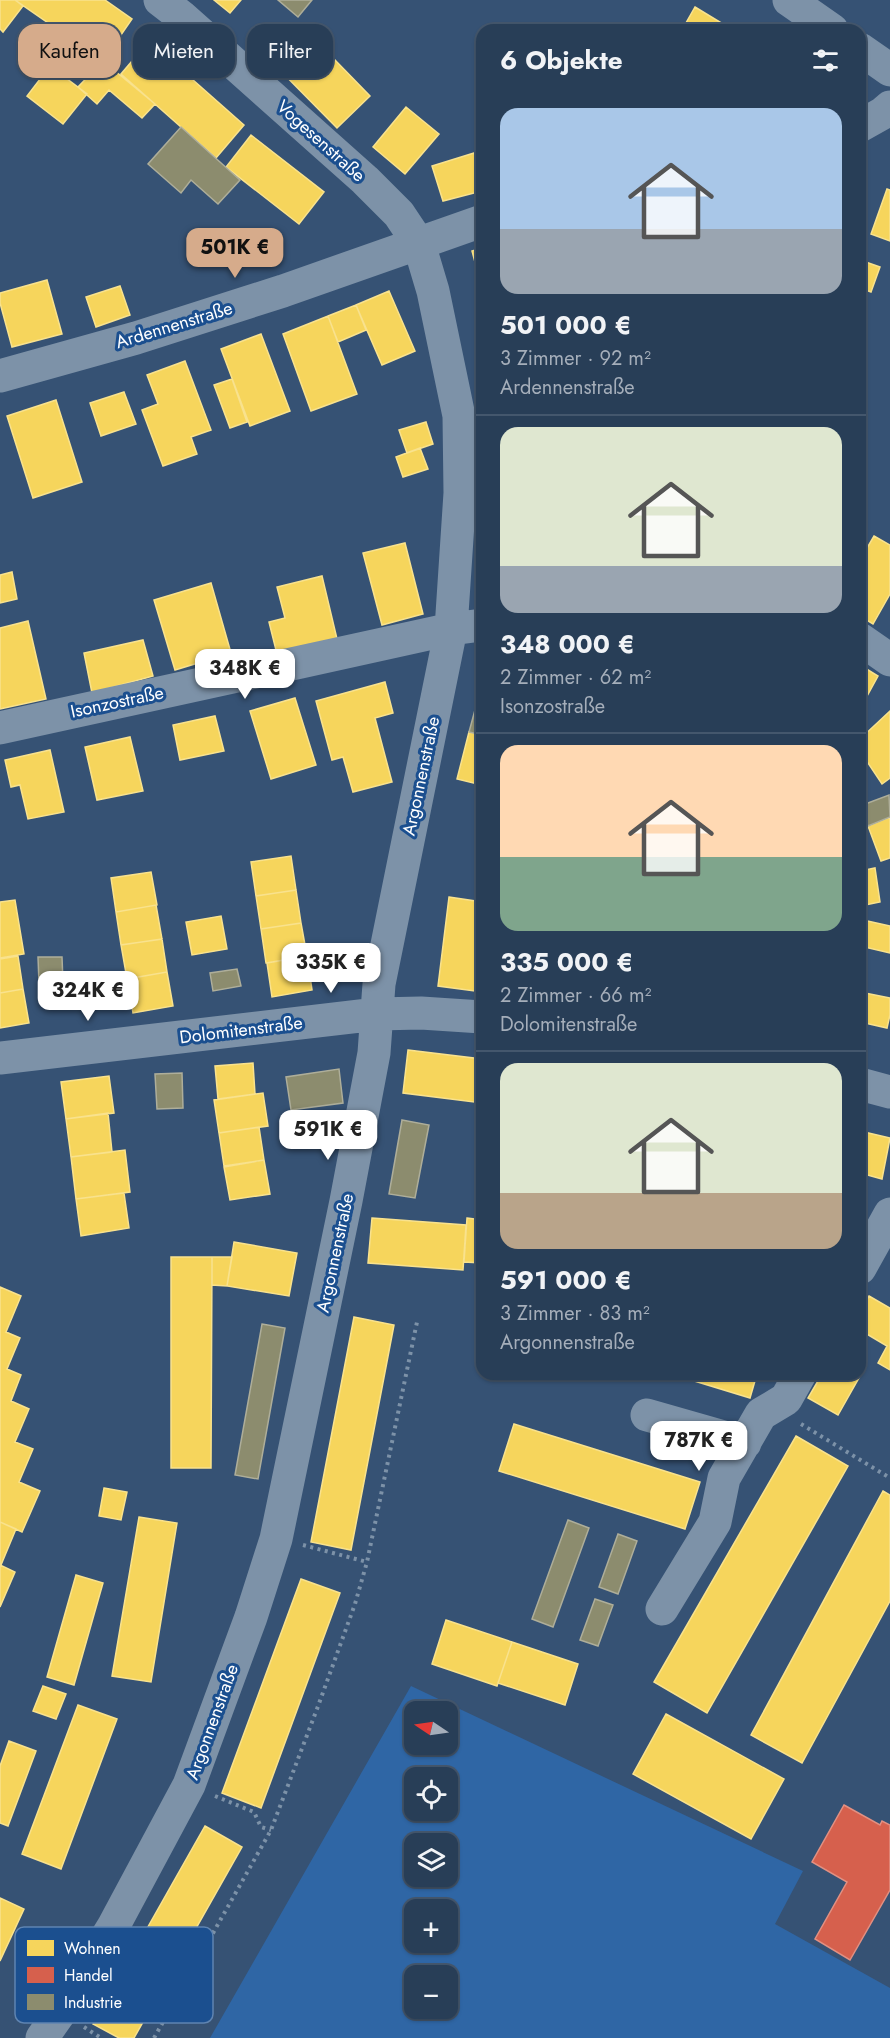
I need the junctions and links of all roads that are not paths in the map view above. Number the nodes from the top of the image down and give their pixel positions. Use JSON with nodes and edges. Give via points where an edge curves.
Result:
{"nodes":[{"id":1,"x":160,"y":0,"type":"edge"},
{"id":2,"x":789,"y":0,"type":"edge"},
{"id":3,"x":823,"y":24,"type":"edge"},
{"id":4,"x":866,"y":53,"type":"edge"},
{"id":5,"x":890,"y":70,"type":"edge"},
{"id":6,"x":890,"y":107,"type":"edge"},
{"id":7,"x":866,"y":123,"type":"edge"},
{"id":8,"x":476,"y":224,"type":"edge"},
{"id":9,"x":419,"y":244,"type":"junction"},
{"id":10,"x":0,"y":375,"type":"edge"},
{"id":11,"x":466,"y":627,"type":"edge"},
{"id":12,"x":866,"y":643,"type":"edge"},
{"id":13,"x":890,"y":660,"type":"edge"},
{"id":14,"x":0,"y":728,"type":"edge"},
{"id":15,"x":377,"y":1014,"type":"junction"},
{"id":16,"x":476,"y":1017,"type":"edge"},
{"id":17,"x":0,"y":1058,"type":"edge"},
{"id":18,"x":866,"y":1086,"type":"edge"},
{"id":19,"x":890,"y":1092,"type":"edge"},
{"id":20,"x":890,"y":1214,"type":"edge"},
{"id":21,"x":866,"y":1257,"type":"edge"},
{"id":22,"x":797,"y":1380,"type":"edge"},
{"id":23,"x":647,"y":1415,"type":"dead end"},
{"id":24,"x":745,"y":1443,"type":"junction"},
{"id":25,"x":662,"y":1608,"type":"dead end"},
{"id":26,"x":113,"y":1927,"type":"edge"},
{"id":27,"x":53,"y":2023,"type":"edge"},
{"id":28,"x":42,"y":2038,"type":"edge"}],
"edges":[{"from":1,"to":9,"type":"street","name":"Vogesenstraße","via":[[365,180],[399,214]]},
{"from":2,"to":3,"type":"street"},
{"from":4,"to":5,"type":"street"},
{"from":6,"to":7,"type":"street"},
{"from":8,"to":9,"type":"street","name":"Ardennenstraße"},
{"from":9,"to":10,"type":"street","name":"Ardennenstraße","via":[[136,338]]},
{"from":9,"to":11,"type":"street","name":"Argonnenstraße","via":[[459,416]]},
{"from":11,"to":14,"type":"street","name":"Isonzostraße"},
{"from":11,"to":15,"type":"street","name":"Argonnenstraße","via":[[379,984]]},
{"from":12,"to":13,"type":"street"},
{"from":15,"to":16,"type":"street","name":"Dolomitenstraße"},
{"from":15,"to":17,"type":"street","name":"Dolomitenstraße"},
{"from":15,"to":26,"type":"street","name":"Argonnenstraße","via":[[374,1053],[346,1201],[276,1539],[189,1785]]},
{"from":18,"to":19,"type":"street"},
{"from":20,"to":21,"type":"street"},
{"from":22,"to":24,"type":"street","via":[[786,1399],[761,1414]]},
{"from":23,"to":24,"type":"street"},
{"from":24,"to":25,"type":"street","via":[[724,1478],[715,1522]]},
{"from":27,"to":28,"type":"street","name":"Argonnenstraße"}]}
